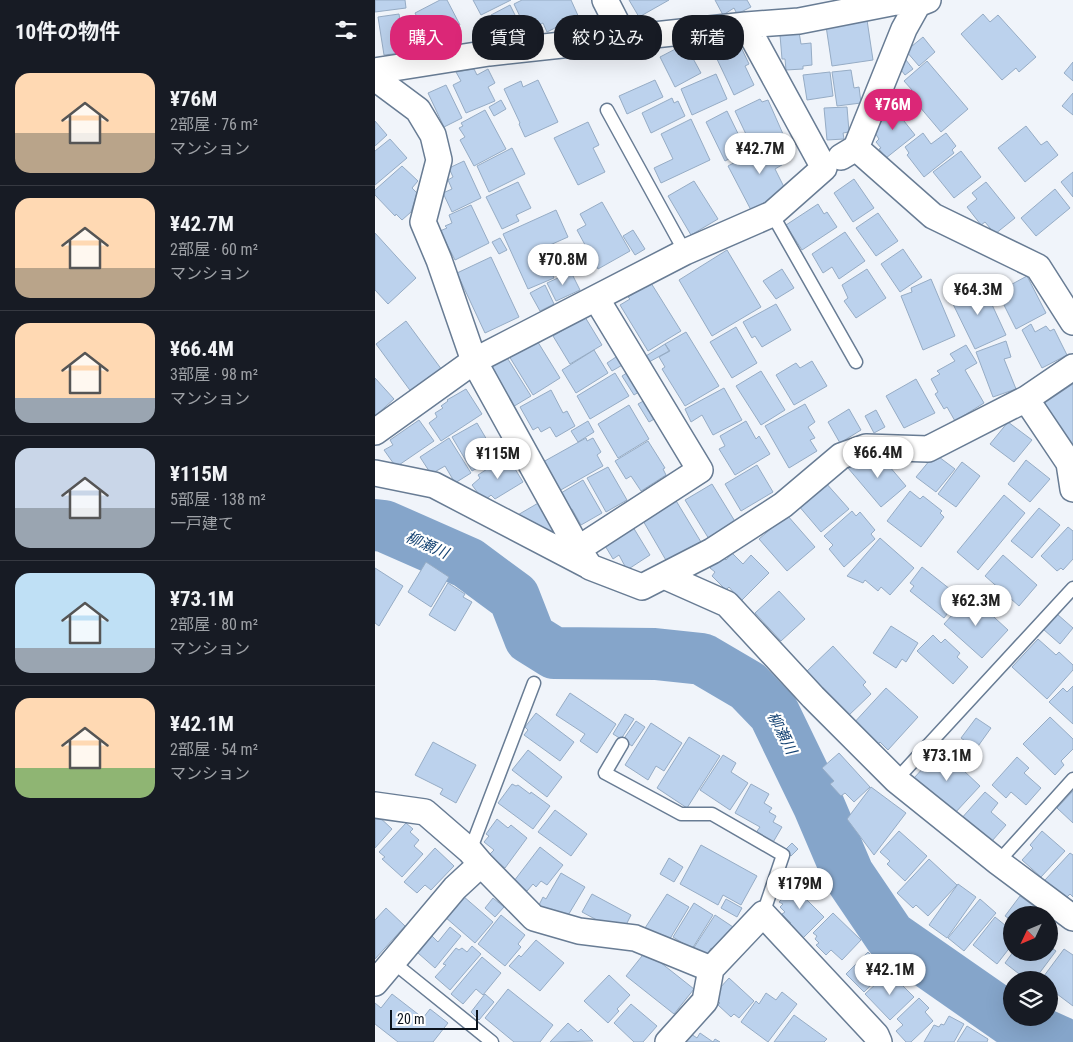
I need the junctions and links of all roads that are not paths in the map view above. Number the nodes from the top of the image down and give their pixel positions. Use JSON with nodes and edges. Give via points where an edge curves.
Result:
{"nodes":[{"id":1,"x":605,"y":0,"type":"edge"},
{"id":2,"x":909,"y":2,"type":"edge"},
{"id":3,"x":613,"y":15,"type":"edge"},
{"id":4,"x":746,"y":25,"type":"junction"},
{"id":5,"x":662,"y":35,"type":"edge"},
{"id":6,"x":554,"y":46,"type":"edge"},
{"id":7,"x":375,"y":71,"type":"edge"},
{"id":8,"x":375,"y":78,"type":"edge"},
{"id":9,"x":607,"y":110,"type":"dead end"},
{"id":10,"x":856,"y":148,"type":"junction"},
{"id":11,"x":824,"y":168,"type":"junction"},
{"id":12,"x":772,"y":214,"type":"junction"},
{"id":13,"x":685,"y":252,"type":"junction"},
{"id":14,"x":595,"y":298,"type":"junction"},
{"id":15,"x":1073,"y":322,"type":"edge"},
{"id":16,"x":474,"y":361,"type":"junction"},
{"id":17,"x":856,"y":362,"type":"dead end"},
{"id":18,"x":1073,"y":367,"type":"edge"},
{"id":19,"x":1026,"y":399,"type":"junction"},
{"id":20,"x":375,"y":432,"type":"edge"},
{"id":21,"x":375,"y":473,"type":"edge"},
{"id":22,"x":1073,"y":490,"type":"edge"},
{"id":23,"x":584,"y":558,"type":"junction"},
{"id":24,"x":664,"y":576,"type":"junction"},
{"id":25,"x":1073,"y":588,"type":"edge"},
{"id":26,"x":534,"y":683,"type":"dead end"},
{"id":27,"x":622,"y":744,"type":"dead end"},
{"id":28,"x":1073,"y":779,"type":"edge"},
{"id":29,"x":896,"y":780,"type":"junction"},
{"id":30,"x":375,"y":806,"type":"edge"},
{"id":31,"x":475,"y":857,"type":"junction"},
{"id":32,"x":998,"y":862,"type":"junction"},
{"id":33,"x":763,"y":914,"type":"junction"},
{"id":34,"x":1073,"y":918,"type":"edge"},
{"id":35,"x":394,"y":962,"type":"junction"},
{"id":36,"x":711,"y":969,"type":"junction"},
{"id":37,"x":375,"y":983,"type":"edge"},
{"id":38,"x":492,"y":1042,"type":"edge"},
{"id":39,"x":667,"y":1042,"type":"edge"},
{"id":40,"x":879,"y":1042,"type":"edge"}],
"edges":[{"from":1,"to":3,"type":"street"},
{"from":2,"to":4,"type":"street","via":[[799,21]]},
{"from":2,"to":10,"type":"street","via":[[904,28]]},
{"from":4,"to":5,"type":"street"},
{"from":4,"to":11,"type":"street"},
{"from":6,"to":7,"type":"street"},
{"from":8,"to":16,"type":"street","via":[[418,110],[433,135],[439,160],[423,222]]},
{"from":9,"to":13,"type":"lane"},
{"from":10,"to":11,"type":"street"},
{"from":10,"to":15,"type":"street","via":[[933,216],[1038,267]]},
{"from":11,"to":12,"type":"street"},
{"from":12,"to":13,"type":"street"},
{"from":12,"to":17,"type":"lane"},
{"from":13,"to":14,"type":"street"},
{"from":14,"to":16,"type":"street"},
{"from":14,"to":23,"type":"street","via":[[701,470]]},
{"from":16,"to":20,"type":"street"},
{"from":16,"to":23,"type":"street"},
{"from":18,"to":19,"type":"street"},
{"from":19,"to":22,"type":"street","via":[[1069,464]]},
{"from":19,"to":24,"type":"street","via":[[928,449],[866,447],[841,456],[783,505],[711,551]]},
{"from":21,"to":23,"type":"street","via":[[434,485]]},
{"from":23,"to":24,"type":"street","via":[[642,587]]},
{"from":24,"to":29,"type":"street","via":[[727,604]]},
{"from":25,"to":29,"type":"lane"},
{"from":26,"to":31,"type":"lane"},
{"from":27,"to":33,"type":"lane","via":[[605,773],[681,814],[712,814],[783,855]]},
{"from":28,"to":32,"type":"lane"},
{"from":29,"to":32,"type":"street"},
{"from":30,"to":31,"type":"street","via":[[425,812]]},
{"from":31,"to":35,"type":"street","via":[[455,888]]},
{"from":31,"to":36,"type":"street","via":[[534,918],[579,931],[635,938]]},
{"from":32,"to":34,"type":"street"},
{"from":33,"to":36,"type":"street"},
{"from":33,"to":40,"type":"street"},
{"from":35,"to":37,"type":"street"},
{"from":35,"to":38,"type":"lane"},
{"from":36,"to":39,"type":"street","via":[[705,1001]]}]}
